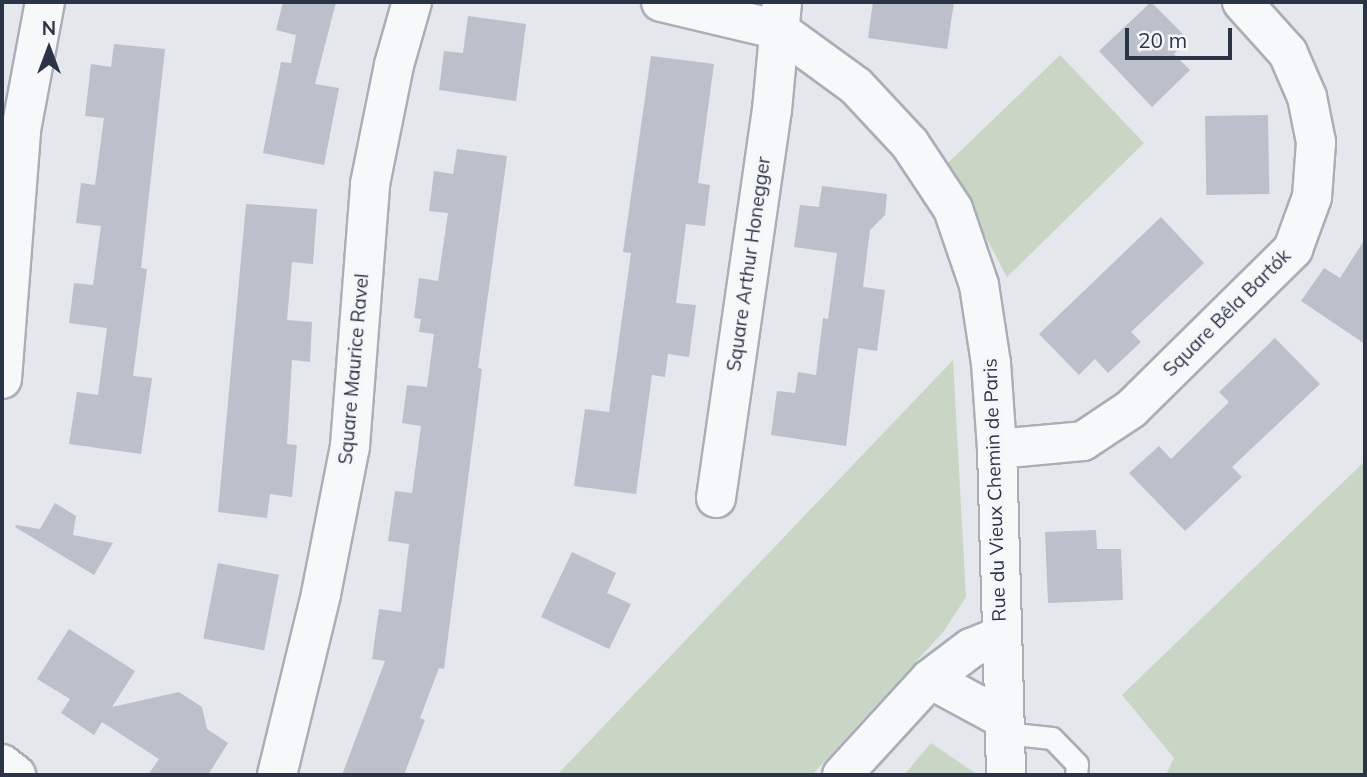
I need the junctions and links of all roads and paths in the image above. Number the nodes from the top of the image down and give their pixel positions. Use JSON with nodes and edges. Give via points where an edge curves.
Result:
{"nodes":[{"id":1,"x":45,"y":2,"type":"edge"},
{"id":2,"x":412,"y":2,"type":"edge"},
{"id":3,"x":661,"y":2,"type":"edge"},
{"id":4,"x":1242,"y":2,"type":"edge"},
{"id":5,"x":781,"y":16,"type":"edge"},
{"id":6,"x":2,"y":379,"type":"edge"},
{"id":7,"x":997,"y":449,"type":"junction"},
{"id":8,"x":716,"y":498,"type":"dead end"},
{"id":9,"x":1000,"y":636,"type":"junction"},
{"id":10,"x":930,"y":679,"type":"junction"},
{"id":11,"x":1003,"y":725,"type":"junction"},
{"id":12,"x":2,"y":764,"type":"edge"},
{"id":13,"x":16,"y":775,"type":"edge"},
{"id":14,"x":276,"y":775,"type":"edge"},
{"id":15,"x":842,"y":775,"type":"edge"},
{"id":16,"x":1006,"y":775,"type":"edge"},
{"id":17,"x":1076,"y":775,"type":"edge"}],
"edges":[{"from":1,"to":6,"type":"street","via":[[21,130]]},
{"from":2,"to":14,"type":"street","name":"Square Maurice Ravel","via":[[370,184],[350,446],[321,594]]},
{"from":3,"to":5,"type":"street"},
{"from":4,"to":7,"type":"street","name":"Square Bêla Bartók","via":[[1288,53],[1307,97],[1316,142],[1312,197],[1293,248],[1131,410],[1083,441]]},
{"from":5,"to":7,"type":"street","name":"Rue du Vieux Chemin de Paris","via":[[856,86],[910,145],[953,209],[979,285]]},
{"from":5,"to":8,"type":"street","name":"Square Arthur Honegger","via":[[772,110]]},
{"from":7,"to":9,"type":"street","name":"Rue du Vieux Chemin de Paris"},
{"from":9,"to":10,"type":"street","via":[[971,648]]},
{"from":9,"to":11,"type":"street","name":"Rue du Vieux Chemin de Paris"},
{"from":10,"to":11,"type":"street"},
{"from":10,"to":15,"type":"street"},
{"from":11,"to":16,"type":"street","name":"Rue du Vieux Chemin de Paris"},
{"from":11,"to":17,"type":"lane","via":[[1052,738],[1077,764]]},
{"from":12,"to":13,"type":"street"}]}
